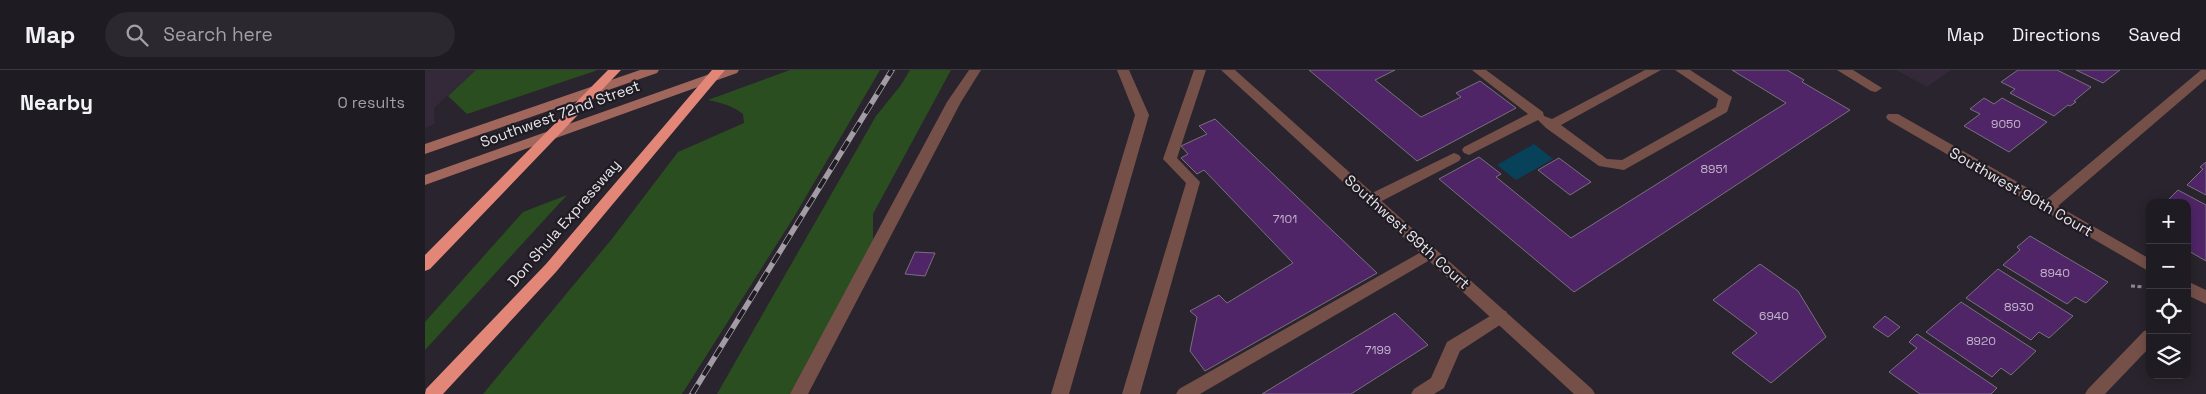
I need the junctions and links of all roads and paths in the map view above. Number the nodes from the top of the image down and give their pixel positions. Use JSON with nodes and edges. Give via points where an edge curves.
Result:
{"nodes":[{"id":1,"x":615,"y":70,"type":"edge"},
{"id":2,"x":653,"y":70,"type":"edge"},
{"id":3,"x":719,"y":70,"type":"edge"},
{"id":4,"x":733,"y":70,"type":"edge"},
{"id":5,"x":975,"y":70,"type":"edge"},
{"id":6,"x":1123,"y":70,"type":"edge"},
{"id":7,"x":1200,"y":70,"type":"edge"},
{"id":8,"x":1227,"y":70,"type":"edge"},
{"id":9,"x":1478,"y":70,"type":"edge"},
{"id":10,"x":1655,"y":70,"type":"edge"},
{"id":11,"x":1681,"y":70,"type":"edge"},
{"id":12,"x":1843,"y":70,"type":"edge"},
{"id":13,"x":2206,"y":72,"type":"edge"},
{"id":14,"x":1876,"y":88,"type":"dead end"},
{"id":15,"x":1538,"y":115,"type":"junction"},
{"id":16,"x":1893,"y":117,"type":"dead end"},
{"id":17,"x":1551,"y":125,"type":"junction"},
{"id":18,"x":425,"y":150,"type":"edge"},
{"id":19,"x":1469,"y":150,"type":"dead end"},
{"id":20,"x":1454,"y":158,"type":"dead end"},
{"id":21,"x":425,"y":180,"type":"edge"},
{"id":22,"x":1371,"y":200,"type":"junction"},
{"id":23,"x":2047,"y":207,"type":"junction"},
{"id":24,"x":1430,"y":253,"type":"junction"},
{"id":25,"x":2146,"y":264,"type":"edge"},
{"id":26,"x":425,"y":265,"type":"edge"},
{"id":27,"x":2131,"y":286,"type":"dead end"},
{"id":28,"x":2146,"y":288,"type":"edge"},
{"id":29,"x":1500,"y":316,"type":"junction"},
{"id":30,"x":2146,"y":340,"type":"edge"},
{"id":31,"x":432,"y":394,"type":"edge"},
{"id":32,"x":799,"y":394,"type":"edge"},
{"id":33,"x":1059,"y":394,"type":"edge"},
{"id":34,"x":1131,"y":394,"type":"edge"},
{"id":35,"x":1185,"y":394,"type":"edge"},
{"id":36,"x":1421,"y":394,"type":"edge"},
{"id":37,"x":1586,"y":394,"type":"edge"},
{"id":38,"x":2094,"y":394,"type":"edge"}],
"edges":[{"from":1,"to":26,"type":"highway"},
{"from":2,"to":18,"type":"main road","name":"Southwest 72nd Street"},
{"from":3,"to":31,"type":"highway","name":"Don Shula Expressway","via":[[551,268]]},
{"from":4,"to":21,"type":"main road","name":"Southwest 72nd Street"},
{"from":5,"to":32,"type":"street","via":[[954,102]]},
{"from":6,"to":33,"type":"street","via":[[1142,115]]},
{"from":7,"to":34,"type":"street","via":[[1170,159],[1193,182]]},
{"from":8,"to":22,"type":"street","name":"Southwest 89th Court"},
{"from":9,"to":15,"type":"street"},
{"from":10,"to":17,"type":"street"},
{"from":11,"to":17,"type":"street","via":[[1725,97],[1722,109],[1625,165],[1604,163]]},
{"from":12,"to":14,"type":"street"},
{"from":13,"to":23,"type":"street"},
{"from":15,"to":17,"type":"street"},
{"from":15,"to":19,"type":"street"},
{"from":16,"to":23,"type":"street","name":"Southwest 90th Court"},
{"from":20,"to":22,"type":"street"},
{"from":22,"to":24,"type":"street","name":"Southwest 89th Court"},
{"from":23,"to":25,"type":"street","name":"Southwest 90th Court"},
{"from":24,"to":29,"type":"street","name":"Southwest 89th Court"},
{"from":24,"to":35,"type":"street"},
{"from":27,"to":28,"type":"path"},
{"from":29,"to":36,"type":"street","via":[[1453,347],[1438,382]]},
{"from":29,"to":37,"type":"street","name":"Southwest 89th Court"},
{"from":30,"to":38,"type":"street"}]}
